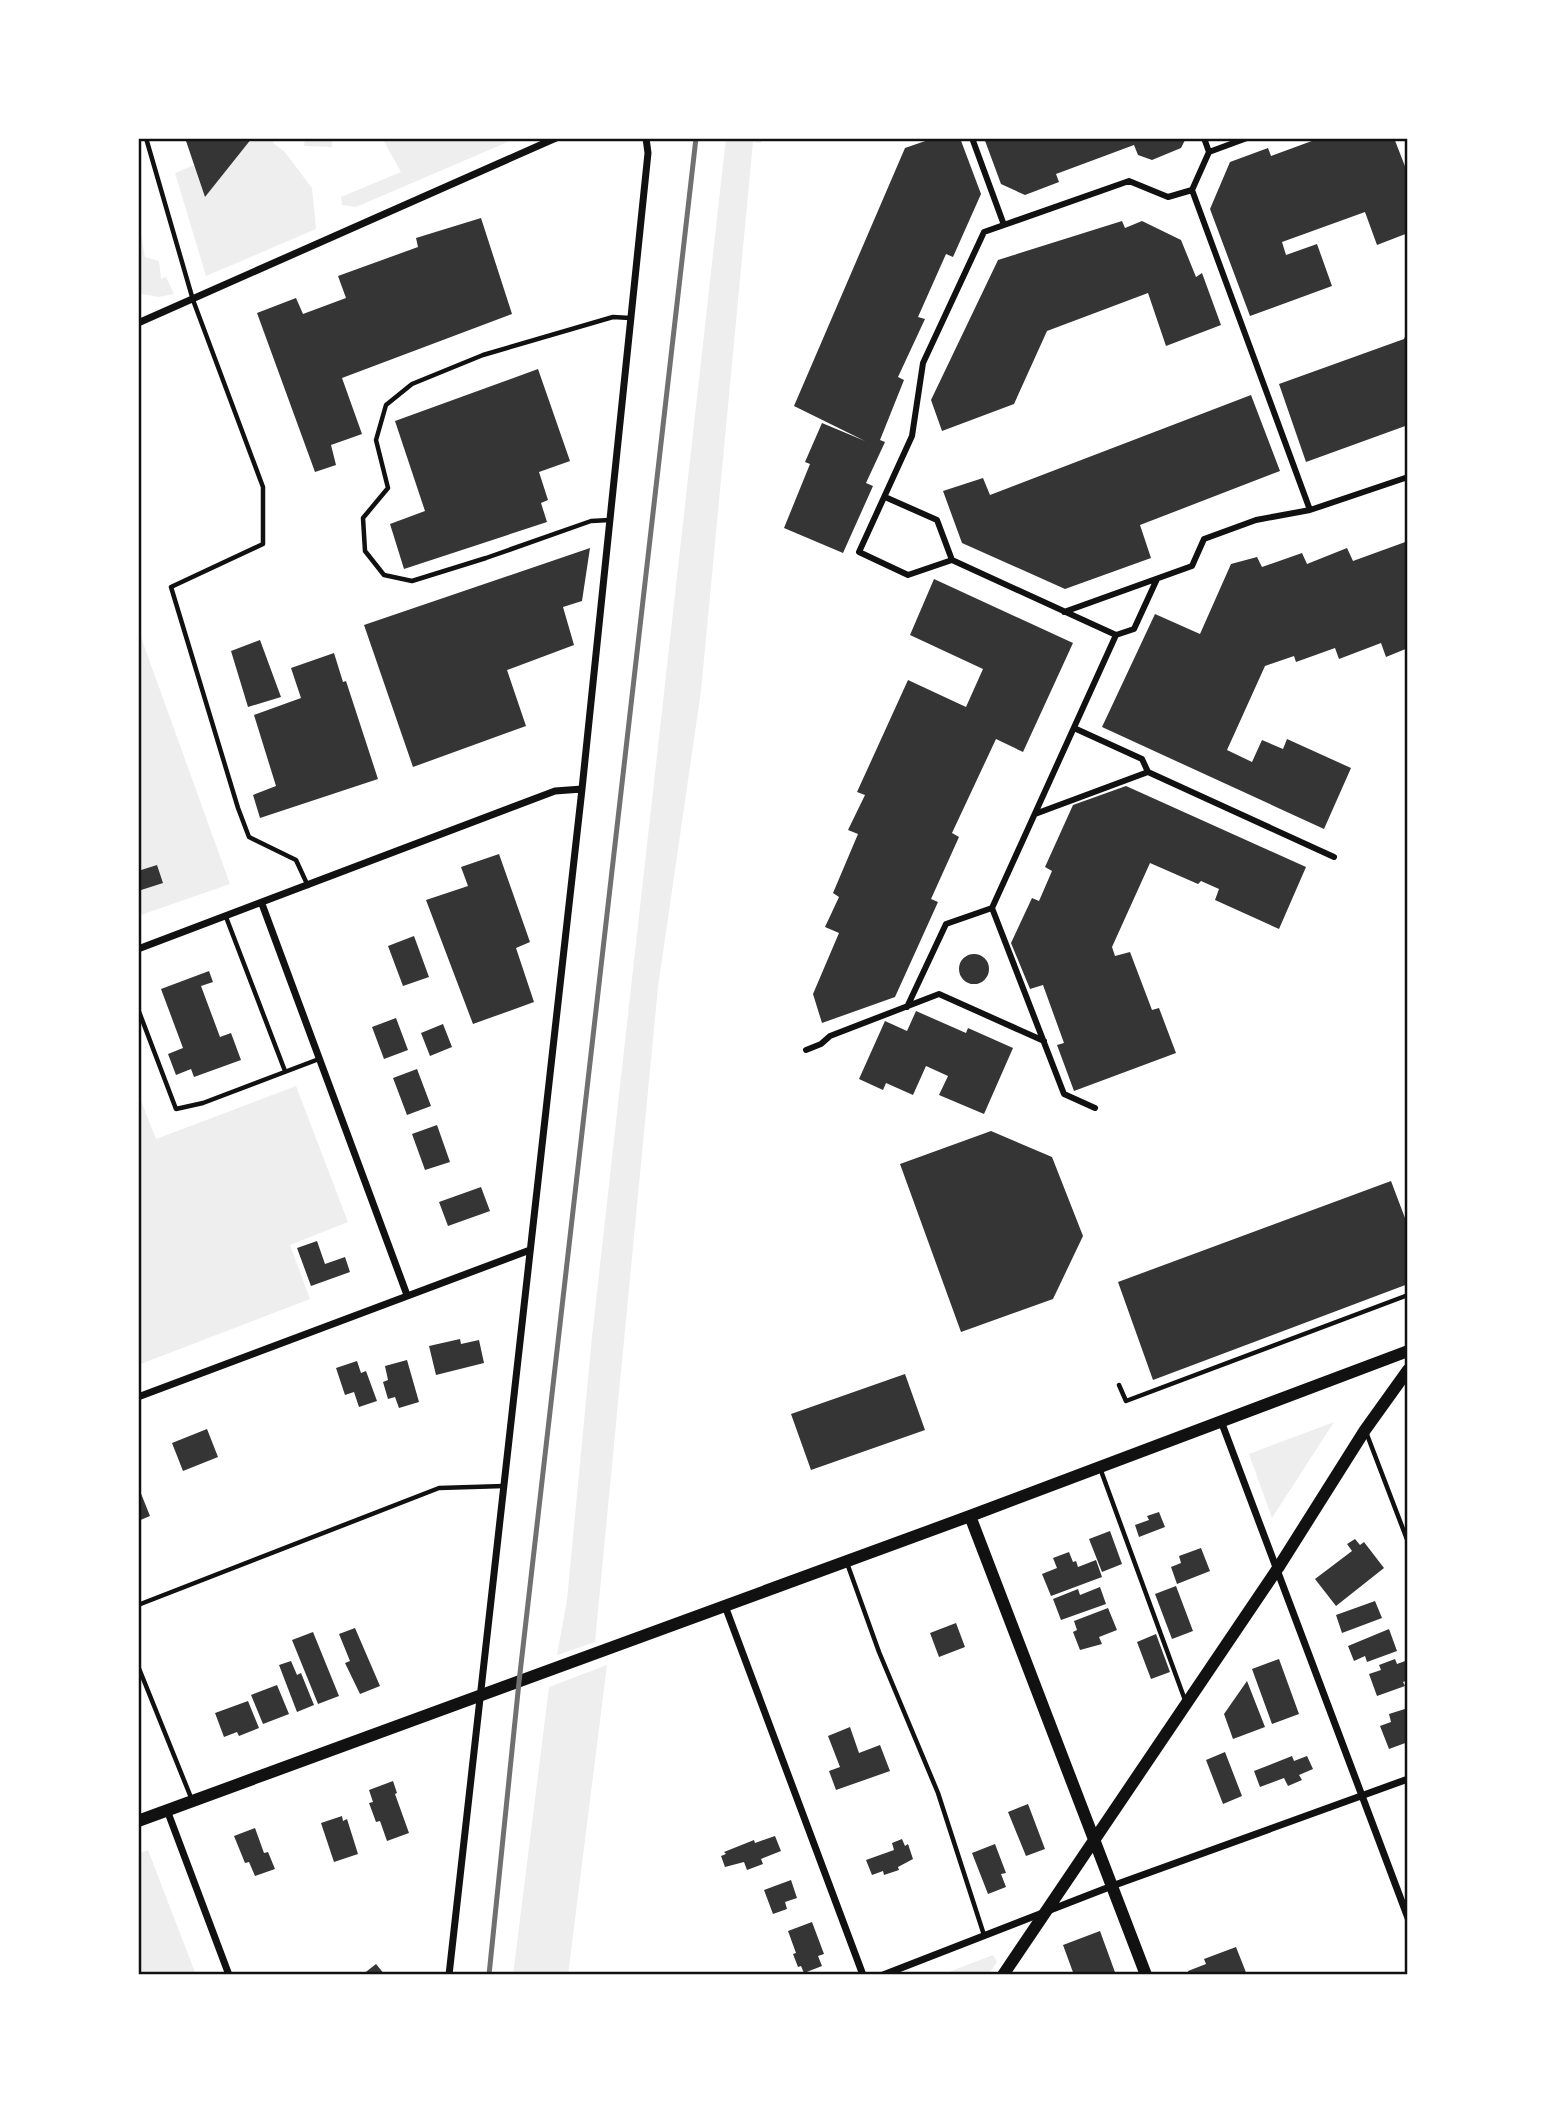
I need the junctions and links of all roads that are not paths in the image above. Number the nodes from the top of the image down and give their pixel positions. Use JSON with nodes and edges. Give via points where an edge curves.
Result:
{"nodes":[{"id":1,"x":146,"y":138,"type":"edge"},
{"id":2,"x":556,"y":138,"type":"edge"},
{"id":3,"x":646,"y":138,"type":"edge"},
{"id":4,"x":972,"y":138,"type":"edge"},
{"id":5,"x":1204,"y":138,"type":"edge"},
{"id":6,"x":1247,"y":138,"type":"edge"},
{"id":7,"x":1209,"y":152,"type":"junction"},
{"id":8,"x":1192,"y":190,"type":"junction"},
{"id":9,"x":1004,"y":225,"type":"junction"},
{"id":10,"x":192,"y":300,"type":"junction"},
{"id":11,"x":631,"y":318,"type":"junction"},
{"id":12,"x":138,"y":323,"type":"edge"},
{"id":13,"x":1408,"y":477,"type":"edge"},
{"id":14,"x":885,"y":496,"type":"junction"},
{"id":15,"x":1310,"y":510,"type":"junction"},
{"id":16,"x":610,"y":520,"type":"junction"},
{"id":17,"x":952,"y":561,"type":"junction"},
{"id":18,"x":1157,"y":579,"type":"junction"},
{"id":19,"x":1064,"y":612,"type":"junction"},
{"id":20,"x":1116,"y":635,"type":"junction"},
{"id":21,"x":1074,"y":728,"type":"junction"},
{"id":22,"x":1148,"y":772,"type":"junction"},
{"id":23,"x":582,"y":789,"type":"junction"},
{"id":24,"x":1035,"y":814,"type":"junction"},
{"id":25,"x":1334,"y":857,"type":"dead end"},
{"id":26,"x":308,"y":886,"type":"junction"},
{"id":27,"x":262,"y":904,"type":"junction"},
{"id":28,"x":992,"y":908,"type":"junction"},
{"id":29,"x":226,"y":917,"type":"junction"},
{"id":30,"x":138,"y":949,"type":"edge"},
{"id":31,"x":907,"y":1007,"type":"junction"},
{"id":32,"x":138,"y":1009,"type":"edge"},
{"id":33,"x":1044,"y":1041,"type":"junction"},
{"id":34,"x":806,"y":1050,"type":"dead end"},
{"id":35,"x":319,"y":1059,"type":"junction"},
{"id":36,"x":285,"y":1072,"type":"junction"},
{"id":37,"x":1095,"y":1108,"type":"dead end"},
{"id":38,"x":530,"y":1250,"type":"junction"},
{"id":39,"x":1408,"y":1294,"type":"edge"},
{"id":40,"x":407,"y":1295,"type":"junction"},
{"id":41,"x":1408,"y":1351,"type":"edge"},
{"id":42,"x":1408,"y":1370,"type":"edge"},
{"id":43,"x":1119,"y":1385,"type":"dead end"},
{"id":44,"x":138,"y":1397,"type":"edge"},
{"id":45,"x":1221,"y":1422,"type":"junction"},
{"id":46,"x":1366,"y":1430,"type":"junction"},
{"id":47,"x":1100,"y":1467,"type":"junction"},
{"id":48,"x":504,"y":1486,"type":"junction"},
{"id":49,"x":970,"y":1516,"type":"junction"},
{"id":50,"x":1408,"y":1542,"type":"edge"},
{"id":51,"x":847,"y":1561,"type":"junction"},
{"id":52,"x":1278,"y":1568,"type":"junction"},
{"id":53,"x":138,"y":1605,"type":"edge"},
{"id":54,"x":725,"y":1606,"type":"junction"},
{"id":55,"x":138,"y":1666,"type":"edge"},
{"id":56,"x":481,"y":1696,"type":"junction"},
{"id":57,"x":1186,"y":1705,"type":"junction"},
{"id":58,"x":1408,"y":1779,"type":"edge"},
{"id":59,"x":1361,"y":1797,"type":"junction"},
{"id":60,"x":192,"y":1801,"type":"junction"},
{"id":61,"x":167,"y":1811,"type":"junction"},
{"id":62,"x":138,"y":1821,"type":"edge"},
{"id":63,"x":1094,"y":1842,"type":"junction"},
{"id":64,"x":1112,"y":1886,"type":"junction"},
{"id":65,"x":1045,"y":1913,"type":"junction"},
{"id":66,"x":1408,"y":1918,"type":"edge"},
{"id":67,"x":985,"y":1936,"type":"junction"},
{"id":68,"x":229,"y":1975,"type":"edge"},
{"id":69,"x":449,"y":1975,"type":"edge"},
{"id":70,"x":863,"y":1975,"type":"edge"},
{"id":71,"x":883,"y":1975,"type":"edge"},
{"id":72,"x":1003,"y":1975,"type":"edge"},
{"id":73,"x":1146,"y":1975,"type":"edge"}],
"edges":[{"from":1,"to":10,"type":"lane"},
{"from":2,"to":10,"type":"street"},
{"from":3,"to":11,"type":"street"},
{"from":4,"to":9,"type":"street"},
{"from":5,"to":7,"type":"street"},
{"from":6,"to":7,"type":"street"},
{"from":7,"to":8,"type":"street"},
{"from":8,"to":9,"type":"street","via":[[1168,197],[1129,181]]},
{"from":8,"to":15,"type":"street"},
{"from":9,"to":14,"type":"street","via":[[984,232],[923,363],[912,436]]},
{"from":10,"to":12,"type":"street"},
{"from":10,"to":26,"type":"lane","via":[[263,487],[263,544],[171,587],[249,837],[296,860]]},
{"from":11,"to":16,"type":"street"},
{"from":11,"to":16,"type":"lane","via":[[613,317],[483,355],[412,384],[386,405],[376,440],[388,488],[363,518],[365,551],[384,575],[411,580],[591,521]]},
{"from":13,"to":15,"type":"street"},
{"from":14,"to":17,"type":"street","via":[[937,520]]},
{"from":14,"to":17,"type":"street","via":[[859,552],[908,575]]},
{"from":15,"to":18,"type":"street","via":[[1256,520],[1204,539],[1192,566]]},
{"from":16,"to":23,"type":"street"},
{"from":17,"to":19,"type":"street"},
{"from":18,"to":19,"type":"street"},
{"from":18,"to":20,"type":"street","via":[[1134,629]]},
{"from":19,"to":20,"type":"street"},
{"from":20,"to":21,"type":"street"},
{"from":21,"to":22,"type":"street","via":[[1142,759]]},
{"from":21,"to":24,"type":"street"},
{"from":22,"to":24,"type":"street"},
{"from":22,"to":25,"type":"street"},
{"from":23,"to":26,"type":"street","via":[[555,791]]},
{"from":23,"to":38,"type":"street"},
{"from":24,"to":28,"type":"street"},
{"from":26,"to":27,"type":"street"},
{"from":27,"to":29,"type":"street"},
{"from":27,"to":35,"type":"street"},
{"from":28,"to":31,"type":"street","via":[[946,924]]},
{"from":28,"to":33,"type":"street"},
{"from":29,"to":30,"type":"street"},
{"from":29,"to":36,"type":"lane"},
{"from":31,"to":33,"type":"street","via":[[939,994]]},
{"from":31,"to":34,"type":"street"},
{"from":32,"to":36,"type":"lane","via":[[176,1110]]},
{"from":33,"to":37,"type":"street","via":[[1064,1094]]},
{"from":35,"to":36,"type":"lane"},
{"from":35,"to":40,"type":"street"},
{"from":38,"to":40,"type":"street"},
{"from":38,"to":48,"type":"street"},
{"from":39,"to":43,"type":"lane","via":[[1126,1401]]},
{"from":40,"to":44,"type":"street"},
{"from":41,"to":45,"type":"street"},
{"from":42,"to":46,"type":"street"},
{"from":45,"to":47,"type":"street"},
{"from":45,"to":52,"type":"street"},
{"from":46,"to":50,"type":"lane"},
{"from":46,"to":52,"type":"street"},
{"from":47,"to":49,"type":"street"},
{"from":47,"to":57,"type":"lane"},
{"from":48,"to":53,"type":"lane","via":[[439,1488]]},
{"from":48,"to":56,"type":"street"},
{"from":49,"to":51,"type":"street"},
{"from":49,"to":63,"type":"street"},
{"from":51,"to":54,"type":"street"},
{"from":51,"to":67,"type":"lane","via":[[938,1793]]},
{"from":52,"to":57,"type":"street"},
{"from":52,"to":59,"type":"street"},
{"from":54,"to":56,"type":"street"},
{"from":54,"to":70,"type":"street"},
{"from":55,"to":60,"type":"lane"},
{"from":56,"to":60,"type":"street"},
{"from":56,"to":69,"type":"street"},
{"from":57,"to":63,"type":"street"},
{"from":58,"to":59,"type":"street"},
{"from":59,"to":64,"type":"street"},
{"from":59,"to":66,"type":"street"},
{"from":60,"to":61,"type":"street"},
{"from":61,"to":62,"type":"street"},
{"from":61,"to":68,"type":"street"},
{"from":63,"to":64,"type":"street"},
{"from":63,"to":65,"type":"street"},
{"from":64,"to":65,"type":"street"},
{"from":64,"to":73,"type":"street"},
{"from":65,"to":67,"type":"street"},
{"from":65,"to":72,"type":"street"},
{"from":67,"to":71,"type":"street"}]}
